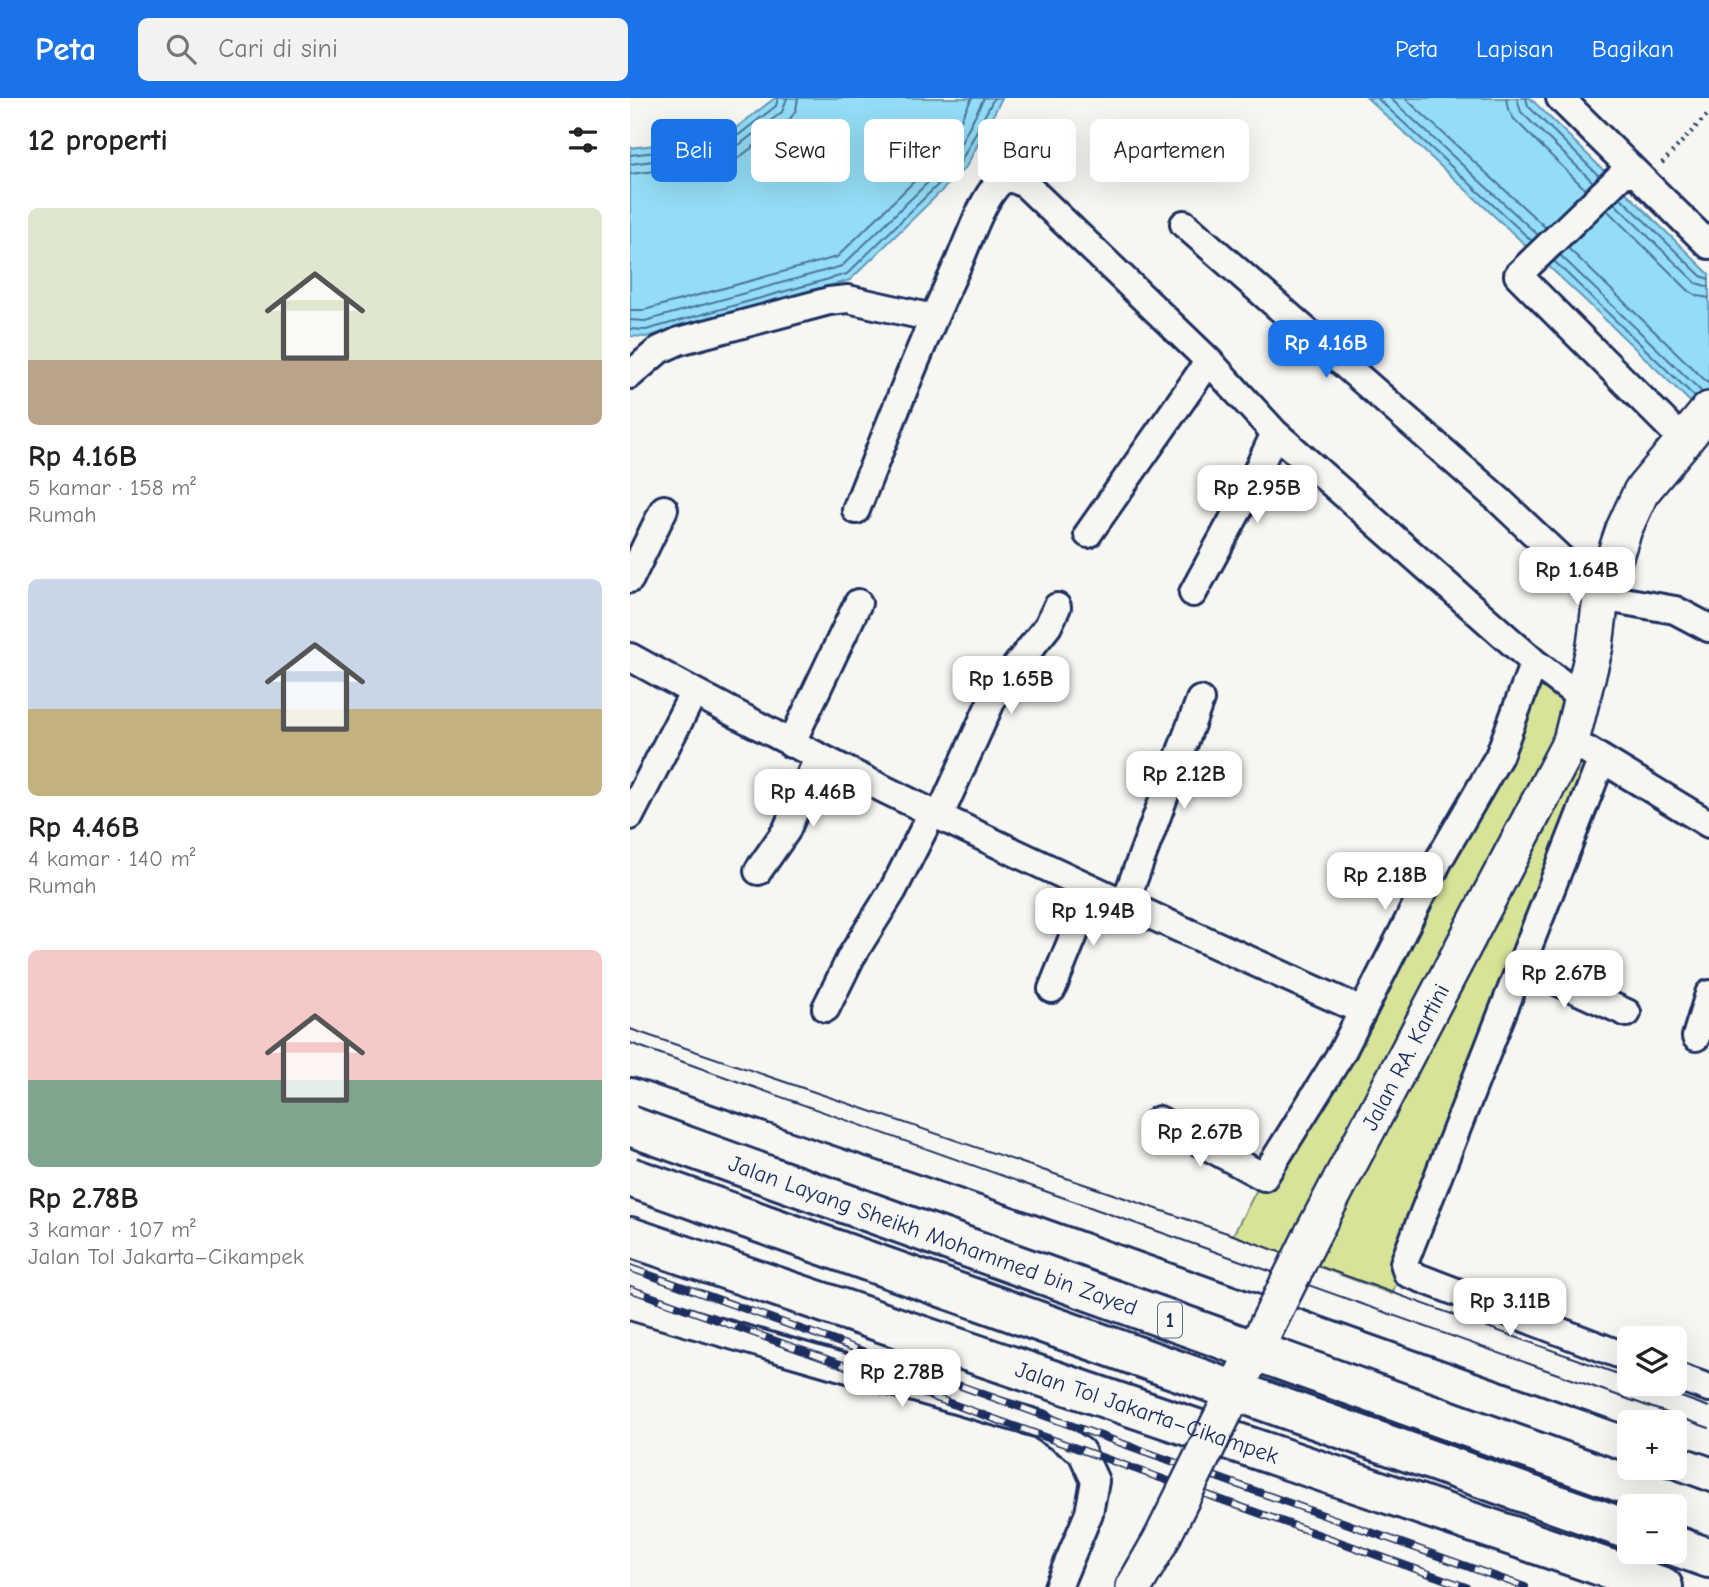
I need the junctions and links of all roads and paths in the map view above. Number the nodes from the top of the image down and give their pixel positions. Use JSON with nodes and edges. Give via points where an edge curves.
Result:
{"nodes":[{"id":1,"x":1559,"y":98,"type":"edge"},
{"id":2,"x":1709,"y":113,"type":"edge"},
{"id":3,"x":1637,"y":174,"type":"junction"},
{"id":4,"x":1184,"y":224,"type":"dead end"},
{"id":5,"x":1709,"y":245,"type":"edge"},
{"id":6,"x":933,"y":318,"type":"junction"},
{"id":7,"x":1209,"y":361,"type":"junction"},
{"id":8,"x":630,"y":375,"type":"edge"},
{"id":9,"x":1694,"y":427,"type":"edge"},
{"id":10,"x":1275,"y":433,"type":"junction"},
{"id":11,"x":664,"y":509,"type":"dead end"},
{"id":12,"x":856,"y":510,"type":"dead end"},
{"id":13,"x":1088,"y":534,"type":"dead end"},
{"id":14,"x":630,"y":579,"type":"edge"},
{"id":15,"x":1193,"y":593,"type":"dead end"},
{"id":16,"x":1601,"y":597,"type":"junction"},
{"id":17,"x":858,"y":603,"type":"dead end"},
{"id":18,"x":1057,"y":607,"type":"dead end"},
{"id":19,"x":1709,"y":628,"type":"edge"},
{"id":20,"x":630,"y":657,"type":"edge"},
{"id":21,"x":1534,"y":662,"type":"junction"},
{"id":22,"x":694,"y":692,"type":"junction"},
{"id":23,"x":1583,"y":699,"type":"junction"},
{"id":24,"x":1200,"y":700,"type":"dead end"},
{"id":25,"x":1571,"y":741,"type":"junction"},
{"id":26,"x":791,"y":744,"type":"junction"},
{"id":27,"x":818,"y":758,"type":"junction"},
{"id":28,"x":1602,"y":758,"type":"junction"},
{"id":29,"x":936,"y":815,"type":"junction"},
{"id":30,"x":630,"y":817,"type":"edge"},
{"id":31,"x":1709,"y":824,"type":"edge"},
{"id":32,"x":758,"y":871,"type":"dead end"},
{"id":33,"x":1092,"y":890,"type":"junction"},
{"id":34,"x":1124,"y":905,"type":"junction"},
{"id":35,"x":1521,"y":965,"type":"junction"},
{"id":36,"x":1052,"y":989,"type":"dead end"},
{"id":37,"x":1709,"y":995,"type":"edge"},
{"id":38,"x":826,"y":1008,"type":"dead end"},
{"id":39,"x":1361,"y":1010,"type":"junction"},
{"id":40,"x":1627,"y":1013,"type":"dead end"},
{"id":41,"x":1696,"y":1037,"type":"dead end"},
{"id":42,"x":630,"y":1098,"type":"edge"},
{"id":43,"x":1159,"y":1120,"type":"dead end"},
{"id":44,"x":630,"y":1126,"type":"edge"},
{"id":45,"x":630,"y":1177,"type":"edge"},
{"id":46,"x":630,"y":1237,"type":"edge"},
{"id":47,"x":630,"y":1306,"type":"edge"},
{"id":48,"x":1617,"y":1353,"type":"edge"},
{"id":49,"x":1687,"y":1380,"type":"edge"},
{"id":50,"x":1709,"y":1388,"type":"edge"},
{"id":51,"x":1617,"y":1444,"type":"edge"},
{"id":52,"x":1687,"y":1469,"type":"edge"},
{"id":53,"x":1709,"y":1477,"type":"edge"},
{"id":54,"x":1709,"y":1514,"type":"edge"},
{"id":55,"x":1617,"y":1526,"type":"edge"},
{"id":56,"x":1687,"y":1550,"type":"edge"},
{"id":57,"x":1709,"y":1558,"type":"edge"},
{"id":58,"x":1058,"y":1587,"type":"edge"},
{"id":59,"x":1134,"y":1587,"type":"edge"},
{"id":60,"x":1663,"y":1587,"type":"edge"}],
"edges":[{"from":1,"to":3,"type":"street"},
{"from":2,"to":3,"type":"path"},
{"from":3,"to":5,"type":"street"},
{"from":3,"to":9,"type":"street","via":[[1518,275]]},
{"from":4,"to":16,"type":"street","via":[[1499,500]]},
{"from":6,"to":7,"type":"street","via":[[997,185],[1016,179]]},
{"from":6,"to":8,"type":"street","via":[[848,299],[829,301],[679,341],[659,350]]},
{"from":6,"to":12,"type":"street"},
{"from":7,"to":10,"type":"street"},
{"from":7,"to":13,"type":"street"},
{"from":9,"to":16,"type":"main road","name":"Jalan RA. Kartini","via":[[1641,492]]},
{"from":10,"to":15,"type":"street"},
{"from":10,"to":21,"type":"street"},
{"from":11,"to":14,"type":"street"},
{"from":16,"to":19,"type":"street","via":[[1675,610]]},
{"from":16,"to":23,"type":"main road","name":"Jalan RA. Kartini"},
{"from":17,"to":26,"type":"street"},
{"from":18,"to":29,"type":"street","via":[[1048,626],[996,691]]},
{"from":20,"to":22,"type":"street"},
{"from":21,"to":23,"type":"street"},
{"from":21,"to":39,"type":"street","via":[[1499,756]]},
{"from":22,"to":26,"type":"street"},
{"from":22,"to":30,"type":"street"},
{"from":23,"to":25,"type":"main road","name":"Jalan RA. Kartini"},
{"from":24,"to":34,"type":"street"},
{"from":25,"to":28,"type":"street"},
{"from":25,"to":59,"type":"main road","name":"Jalan RA. Kartini","bridge":true},
{"from":26,"to":27,"type":"street"},
{"from":27,"to":29,"type":"street"},
{"from":27,"to":32,"type":"street","via":[[786,831]]},
{"from":28,"to":31,"type":"street"},
{"from":28,"to":35,"type":"street"},
{"from":29,"to":33,"type":"street"},
{"from":29,"to":38,"type":"street","via":[[851,957]]},
{"from":33,"to":34,"type":"street"},
{"from":33,"to":36,"type":"street"},
{"from":34,"to":39,"type":"street"},
{"from":35,"to":40,"type":"street"},
{"from":35,"to":48,"type":"street","via":[[1404,1263],[1407,1273]]},
{"from":37,"to":41,"type":"street"},
{"from":39,"to":43,"type":"street","via":[[1342,1052],[1264,1177]]},
{"from":42,"to":51,"type":"highway","number":"1","via":[[998,1223]]},
{"from":44,"to":54,"type":"highway","name":"Jalan Layang Sheikh Mohammed bin Zayed","number":"1","bridge":true},
{"from":45,"to":55,"type":"highway","name":"Jalan Layang Sheikh Mohammed bin Zayed","number":"1","bridge":true},
{"from":46,"to":60,"type":"highway","name":"Jalan Tol Jakarta–Cikampek"},
{"from":47,"to":58,"type":"street","via":[[1039,1424],[1081,1451],[1095,1481],[1089,1513]]},
{"from":49,"to":50,"type":"street"},
{"from":52,"to":53,"type":"highway"},
{"from":56,"to":57,"type":"highway"}]}
